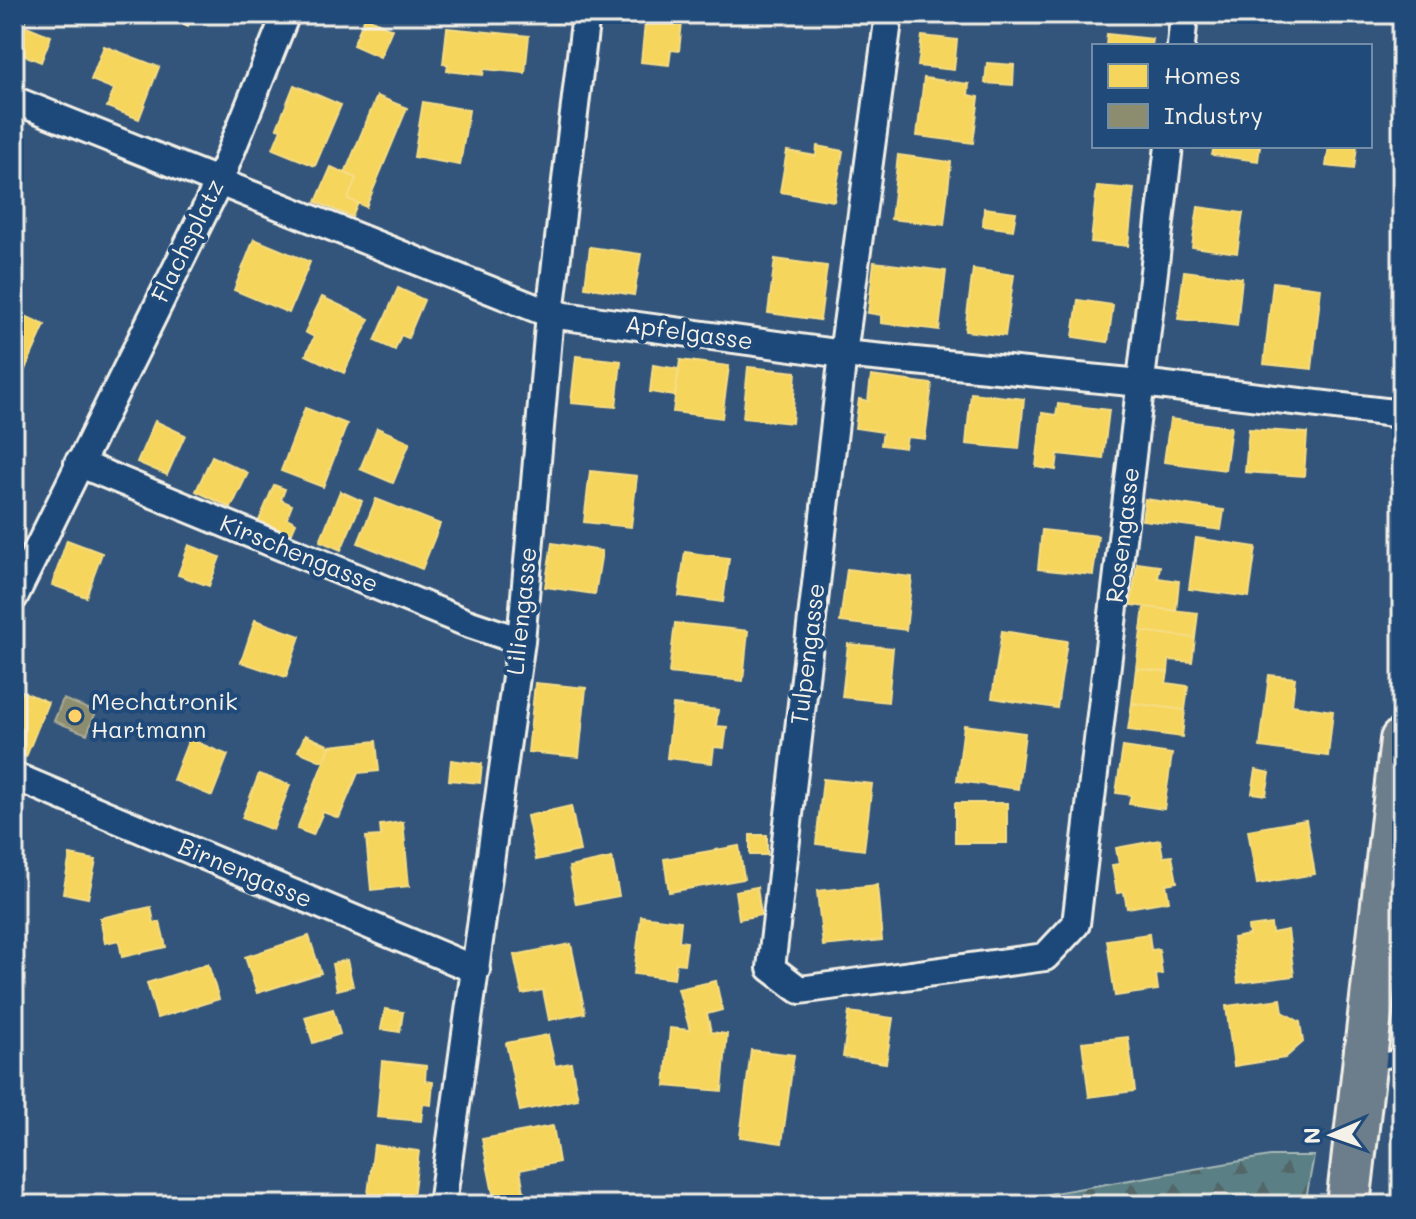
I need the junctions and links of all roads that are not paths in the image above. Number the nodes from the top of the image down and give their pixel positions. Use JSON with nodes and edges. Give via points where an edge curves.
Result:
{"nodes":[{"id":1,"x":286,"y":14,"type":"edge"},
{"id":2,"x":586,"y":14,"type":"edge"},
{"id":3,"x":889,"y":14,"type":"edge"},
{"id":4,"x":1184,"y":14,"type":"edge"},
{"id":5,"x":1181,"y":44,"type":"edge"},
{"id":6,"x":14,"y":100,"type":"edge"},
{"id":7,"x":1169,"y":148,"type":"edge"},
{"id":8,"x":218,"y":184,"type":"junction"},
{"id":9,"x":550,"y":314,"type":"junction"},
{"id":10,"x":843,"y":354,"type":"junction"},
{"id":11,"x":1141,"y":383,"type":"junction"},
{"id":12,"x":1402,"y":414,"type":"edge"},
{"id":13,"x":78,"y":463,"type":"junction"},
{"id":14,"x":14,"y":597,"type":"edge"},
{"id":15,"x":521,"y":641,"type":"junction"},
{"id":16,"x":1401,"y":754,"type":"edge"},
{"id":17,"x":14,"y":776,"type":"edge"},
{"id":18,"x":1076,"y":924,"type":"joint"},
{"id":19,"x":476,"y":970,"type":"junction"},
{"id":20,"x":1383,"y":1061,"type":"edge"},
{"id":21,"x":442,"y":1205,"type":"edge"},
{"id":22,"x":1348,"y":1205,"type":"edge"}],
"edges":[{"from":1,"to":8,"type":"street","name":"Flachsplatz"},
{"from":2,"to":9,"type":"street","name":"Liliengasse"},
{"from":3,"to":10,"type":"street","name":"Tulpengasse"},
{"from":4,"to":5,"type":"street"},
{"from":6,"to":8,"type":"street","name":"Apfelgasse"},
{"from":7,"to":11,"type":"street","name":"Rosengasse"},
{"from":8,"to":9,"type":"street","name":"Apfelgasse"},
{"from":8,"to":13,"type":"street","name":"Flachsplatz"},
{"from":9,"to":10,"type":"street","name":"Apfelgasse"},
{"from":9,"to":15,"type":"street","name":"Liliengasse"},
{"from":10,"to":11,"type":"street","name":"Apfelgasse"},
{"from":10,"to":18,"type":"street","name":"Tulpengasse","via":[[771,968],[800,990],[1045,957]]},
{"from":11,"to":12,"type":"street","name":"Apfelgasse"},
{"from":11,"to":18,"type":"street","name":"Rosengasse"},
{"from":13,"to":14,"type":"street","name":"Flachsplatz"},
{"from":13,"to":15,"type":"street","name":"Kirschengasse"},
{"from":15,"to":19,"type":"street","name":"Liliengasse"},
{"from":16,"to":20,"type":"main road"},
{"from":17,"to":19,"type":"street","name":"Birnengasse"},
{"from":19,"to":21,"type":"street","name":"Liliengasse"},
{"from":20,"to":22,"type":"main road"}]}
